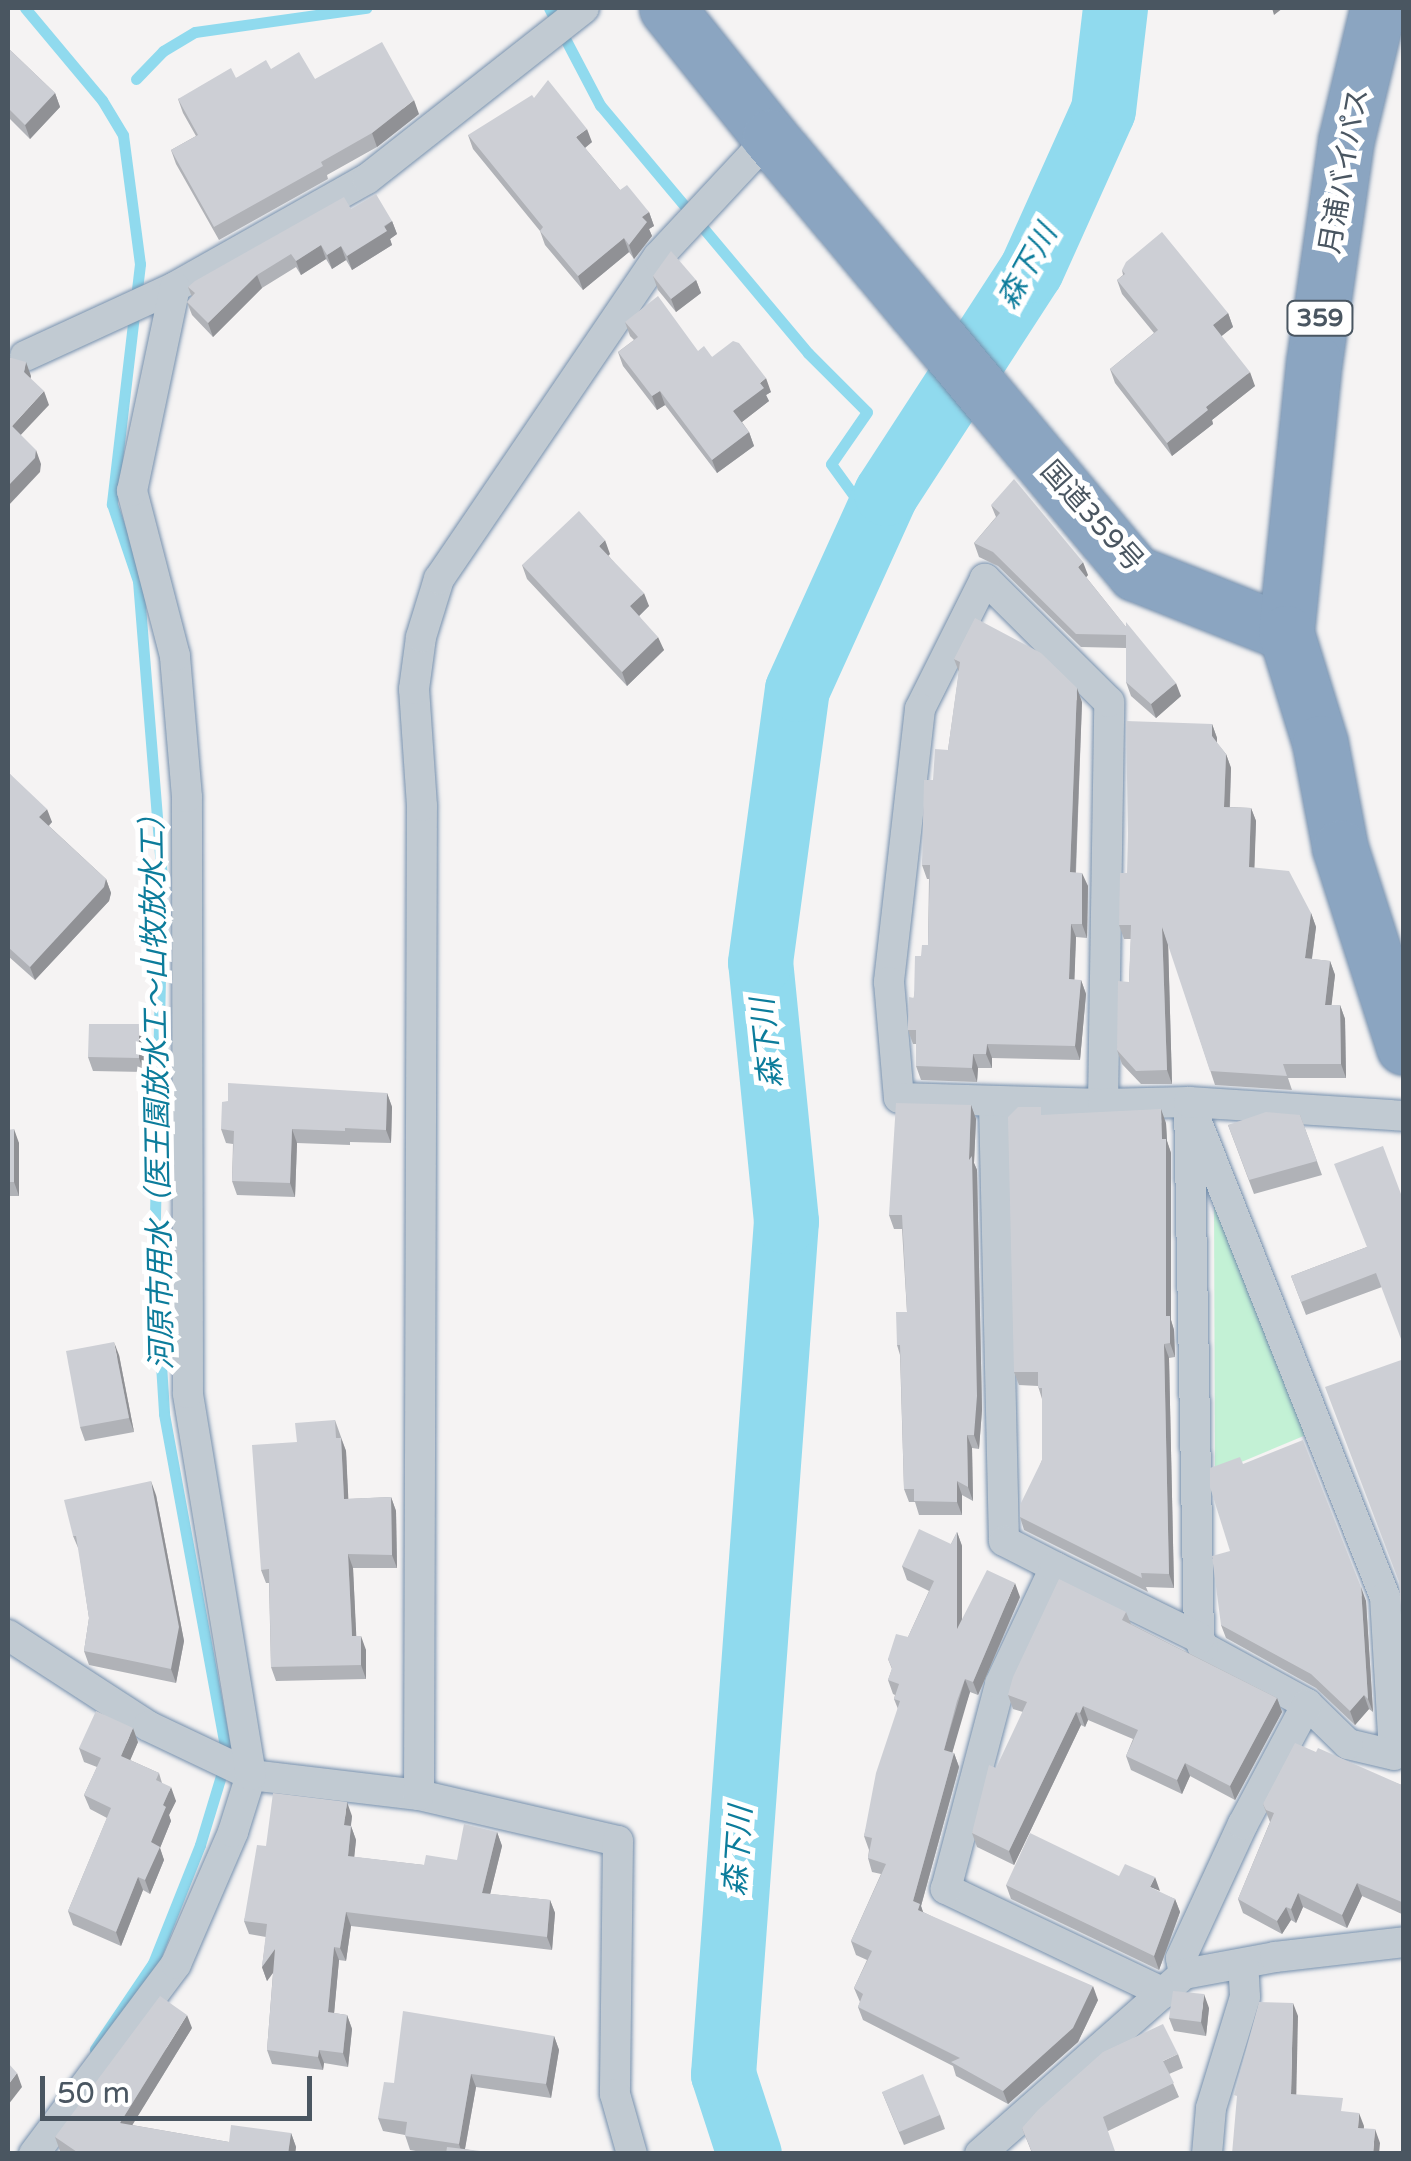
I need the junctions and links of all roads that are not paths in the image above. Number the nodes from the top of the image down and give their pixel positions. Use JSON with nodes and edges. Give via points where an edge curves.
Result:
{"nodes":[{"id":1,"x":584,"y":8,"type":"edge"},
{"id":2,"x":667,"y":8,"type":"edge"},
{"id":3,"x":1378,"y":8,"type":"edge"},
{"id":4,"x":770,"y":138,"type":"junction"},
{"id":5,"x":164,"y":292,"type":"junction"},
{"id":6,"x":25,"y":356,"type":"dead end"},
{"id":7,"x":1286,"y":634,"type":"junction"},
{"id":8,"x":1390,"y":972,"type":"edge"},
{"id":9,"x":1404,"y":1047,"type":"edge"},
{"id":10,"x":994,"y":1102,"type":"junction"},
{"id":11,"x":1189,"y":1102,"type":"junction"},
{"id":12,"x":1103,"y":1104,"type":"junction"},
{"id":13,"x":1404,"y":1116,"type":"edge"},
{"id":14,"x":1055,"y":1567,"type":"junction"},
{"id":15,"x":8,"y":1635,"type":"edge"},
{"id":16,"x":1199,"y":1638,"type":"junction"},
{"id":17,"x":1307,"y":1704,"type":"junction"},
{"id":18,"x":234,"y":1767,"type":"junction"},
{"id":19,"x":418,"y":1795,"type":"junction"},
{"id":20,"x":1404,"y":1942,"type":"edge"},
{"id":21,"x":1242,"y":1964,"type":"junction"},
{"id":22,"x":1174,"y":1984,"type":"junction"},
{"id":23,"x":34,"y":2154,"type":"edge"},
{"id":24,"x":632,"y":2154,"type":"edge"},
{"id":25,"x":980,"y":2154,"type":"edge"},
{"id":26,"x":1207,"y":2154,"type":"edge"}],
"edges":[{"from":1,"to":5,"type":"street","via":[[367,179]]},
{"from":2,"to":4,"type":"highway","name":"国道359号"},
{"from":3,"to":7,"type":"highway","name":"月浦バイパス","number":"359","via":[[1340,177]]},
{"from":4,"to":7,"type":"highway","name":"国道359号","via":[[1135,573]]},
{"from":4,"to":19,"type":"street","via":[[658,257],[439,579],[421,637],[414,690],[422,806]]},
{"from":5,"to":6,"type":"street"},
{"from":5,"to":18,"type":"street","via":[[132,491],[175,656],[186,797],[188,1394]]},
{"from":7,"to":8,"type":"highway","number":"359","via":[[1320,744],[1340,848]]},
{"from":8,"to":9,"type":"highway","number":"359"},
{"from":10,"to":12,"type":"street"},
{"from":10,"to":12,"type":"street","via":[[899,1098],[888,982],[920,709],[985,579],[1109,702]]},
{"from":10,"to":14,"type":"street","via":[[1004,1541]]},
{"from":11,"to":12,"type":"street"},
{"from":11,"to":13,"type":"street"},
{"from":11,"to":16,"type":"street"},
{"from":11,"to":17,"type":"street","via":[[1385,1598],[1394,1755],[1348,1744]]},
{"from":14,"to":16,"type":"street"},
{"from":14,"to":22,"type":"street","via":[[1000,1684],[946,1889]]},
{"from":15,"to":18,"type":"street","via":[[148,1726]]},
{"from":16,"to":17,"type":"street"},
{"from":17,"to":22,"type":"street","via":[[1243,1824]]},
{"from":18,"to":19,"type":"street"},
{"from":18,"to":23,"type":"street","via":[[233,1832],[176,1964]]},
{"from":19,"to":24,"type":"street","via":[[618,1840],[616,2094]]},
{"from":20,"to":21,"type":"street"},
{"from":21,"to":22,"type":"street"},
{"from":21,"to":26,"type":"street","via":[[1245,1997],[1211,2108]]},
{"from":22,"to":25,"type":"street"}]}
